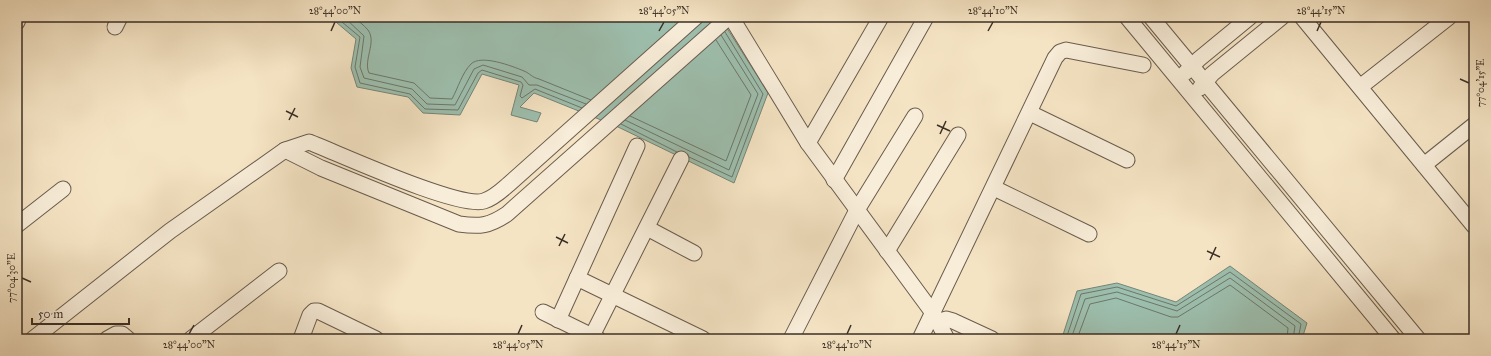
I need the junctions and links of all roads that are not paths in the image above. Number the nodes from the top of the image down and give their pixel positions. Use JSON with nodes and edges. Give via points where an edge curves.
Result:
{"nodes":[{"id":1,"x":19,"y":17,"type":"edge"},
{"id":2,"x":696,"y":17,"type":"edge"},
{"id":3,"x":730,"y":17,"type":"edge"},
{"id":4,"x":881,"y":17,"type":"edge"},
{"id":5,"x":926,"y":17,"type":"edge"},
{"id":6,"x":1127,"y":17,"type":"edge"},
{"id":7,"x":1151,"y":17,"type":"edge"},
{"id":8,"x":1250,"y":17,"type":"edge"},
{"id":9,"x":1282,"y":17,"type":"edge"},
{"id":10,"x":1302,"y":17,"type":"edge"},
{"id":11,"x":1449,"y":17,"type":"edge"},
{"id":12,"x":17,"y":22,"type":"edge"},
{"id":13,"x":1143,"y":65,"type":"dead end"},
{"id":14,"x":1192,"y":66,"type":"junction"},
{"id":15,"x":1178,"y":80,"type":"junction"},
{"id":16,"x":1206,"y":82,"type":"junction"},
{"id":17,"x":1360,"y":87,"type":"junction"},
{"id":18,"x":1192,"y":96,"type":"junction"},
{"id":19,"x":1030,"y":113,"type":"junction"},
{"id":20,"x":915,"y":116,"type":"dead end"},
{"id":21,"x":1474,"y":125,"type":"edge"},
{"id":22,"x":958,"y":135,"type":"dead end"},
{"id":23,"x":808,"y":143,"type":"junction"},
{"id":24,"x":638,"y":146,"type":"dead end"},
{"id":25,"x":285,"y":150,"type":"junction"},
{"id":26,"x":681,"y":159,"type":"dead end"},
{"id":27,"x":1127,"y":160,"type":"dead end"},
{"id":28,"x":1424,"y":165,"type":"junction"},
{"id":29,"x":834,"y":180,"type":"junction"},
{"id":30,"x":994,"y":188,"type":"junction"},
{"id":31,"x":63,"y":189,"type":"dead end"},
{"id":32,"x":857,"y":210,"type":"junction"},
{"id":33,"x":17,"y":225,"type":"edge"},
{"id":34,"x":1474,"y":226,"type":"edge"},
{"id":35,"x":647,"y":228,"type":"junction"},
{"id":36,"x":1089,"y":234,"type":"dead end"},
{"id":37,"x":887,"y":251,"type":"junction"},
{"id":38,"x":694,"y":253,"type":"dead end"},
{"id":39,"x":279,"y":271,"type":"dead end"},
{"id":40,"x":577,"y":278,"type":"junction"},
{"id":41,"x":613,"y":295,"type":"junction"},
{"id":42,"x":543,"y":312,"type":"dead end"},
{"id":43,"x":935,"y":317,"type":"junction"},
{"id":44,"x":558,"y":320,"type":"junction"},
{"id":45,"x":595,"y":338,"type":"edge"},
{"id":46,"x":33,"y":339,"type":"edge"},
{"id":47,"x":107,"y":339,"type":"edge"},
{"id":48,"x":128,"y":339,"type":"edge"},
{"id":49,"x":191,"y":339,"type":"edge"},
{"id":50,"x":300,"y":339,"type":"edge"},
{"id":51,"x":376,"y":339,"type":"edge"},
{"id":52,"x":703,"y":339,"type":"edge"},
{"id":53,"x":791,"y":339,"type":"edge"},
{"id":54,"x":920,"y":339,"type":"edge"},
{"id":55,"x":948,"y":339,"type":"edge"},
{"id":56,"x":992,"y":339,"type":"edge"},
{"id":57,"x":1393,"y":339,"type":"edge"},
{"id":58,"x":1418,"y":339,"type":"edge"}],
"edges":[{"from":1,"to":12,"type":"street"},
{"from":2,"to":25,"type":"street","via":[[509,184],[495,196],[484,201],[470,203],[445,196],[309,142]]},
{"from":3,"to":23,"type":"street"},
{"from":3,"to":25,"type":"street","via":[[507,214],[478,227],[458,224],[321,168]]},
{"from":4,"to":23,"type":"street"},
{"from":5,"to":29,"type":"street"},
{"from":6,"to":15,"type":"street"},
{"from":7,"to":14,"type":"street"},
{"from":8,"to":14,"type":"street"},
{"from":9,"to":16,"type":"street","via":[[1212,74]]},
{"from":10,"to":17,"type":"street"},
{"from":11,"to":17,"type":"street"},
{"from":13,"to":19,"type":"street","via":[[1066,50],[1060,52]]},
{"from":14,"to":15,"type":"street"},
{"from":14,"to":16,"type":"street"},
{"from":15,"to":18,"type":"street"},
{"from":16,"to":18,"type":"street"},
{"from":16,"to":58,"type":"street"},
{"from":17,"to":28,"type":"street"},
{"from":18,"to":57,"type":"street"},
{"from":19,"to":27,"type":"street"},
{"from":19,"to":30,"type":"street"},
{"from":20,"to":32,"type":"street"},
{"from":21,"to":28,"type":"street"},
{"from":22,"to":37,"type":"street"},
{"from":23,"to":29,"type":"street"},
{"from":24,"to":40,"type":"street"},
{"from":25,"to":46,"type":"street","via":[[170,231]]},
{"from":26,"to":35,"type":"street"},
{"from":28,"to":34,"type":"street"},
{"from":29,"to":32,"type":"street"},
{"from":30,"to":36,"type":"street"},
{"from":30,"to":43,"type":"street"},
{"from":31,"to":33,"type":"street"},
{"from":32,"to":37,"type":"street"},
{"from":32,"to":53,"type":"street"},
{"from":35,"to":38,"type":"street"},
{"from":35,"to":41,"type":"street"},
{"from":37,"to":43,"type":"street"},
{"from":39,"to":49,"type":"street"},
{"from":40,"to":41,"type":"street"},
{"from":40,"to":44,"type":"street"},
{"from":41,"to":45,"type":"street"},
{"from":41,"to":52,"type":"street"},
{"from":42,"to":44,"type":"street"},
{"from":43,"to":54,"type":"street"},
{"from":43,"to":55,"type":"street"},
{"from":43,"to":56,"type":"street","via":[[953,320]]},
{"from":44,"to":45,"type":"street"},
{"from":47,"to":48,"type":"street","via":[[122,334]]},
{"from":50,"to":51,"type":"street","via":[[310,315],[318,311]]}]}
